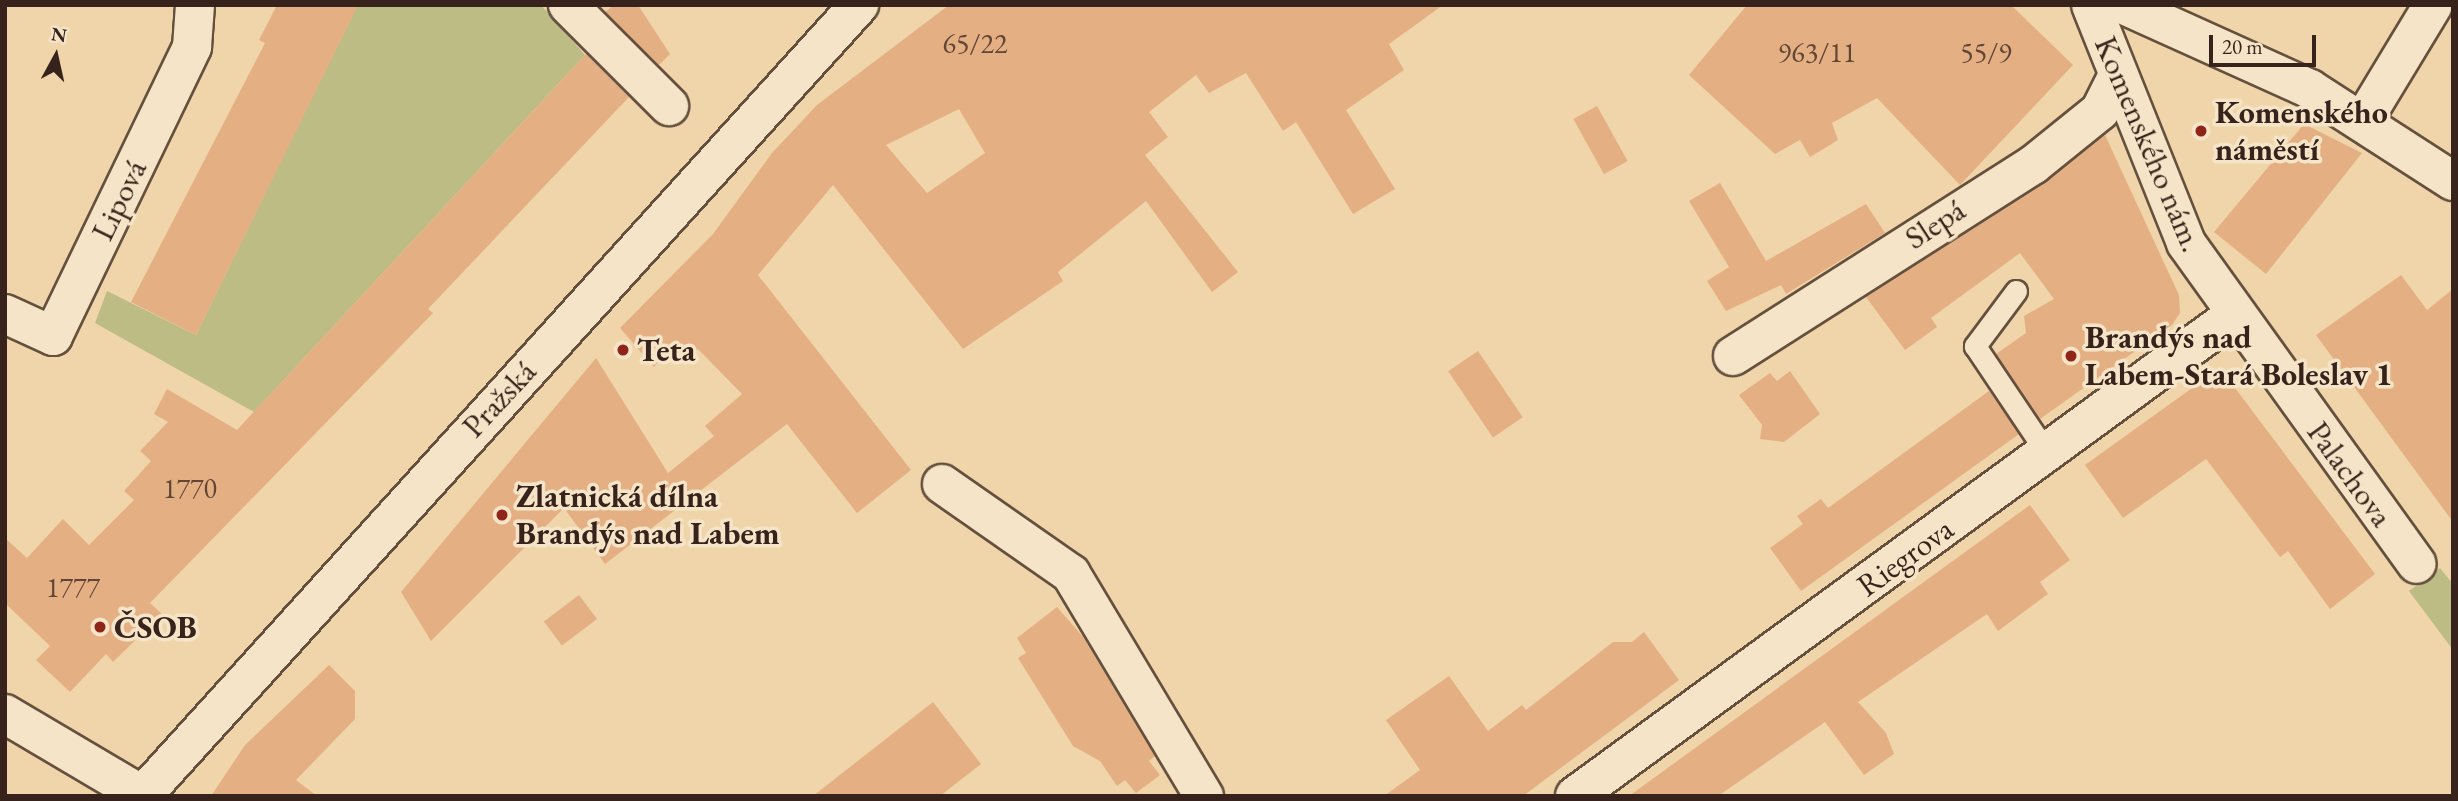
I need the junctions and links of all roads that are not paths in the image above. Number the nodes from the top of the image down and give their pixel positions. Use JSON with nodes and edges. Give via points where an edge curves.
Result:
{"nodes":[{"id":1,"x":568,"y":5,"type":"edge"},
{"id":2,"x":859,"y":5,"type":"edge"},
{"id":3,"x":2091,"y":5,"type":"edge"},
{"id":4,"x":2124,"y":5,"type":"edge"},
{"id":5,"x":2433,"y":5,"type":"edge"},
{"id":6,"x":196,"y":9,"type":"edge"},
{"id":7,"x":2118,"y":75,"type":"junction"},
{"id":8,"x":669,"y":106,"type":"dead end"},
{"id":9,"x":2364,"y":119,"type":"junction"},
{"id":10,"x":2453,"y":181,"type":"edge"},
{"id":11,"x":2016,"y":291,"type":"dead end"},
{"id":12,"x":5,"y":314,"type":"edge"},
{"id":13,"x":2233,"y":316,"type":"junction"},
{"id":14,"x":1732,"y":356,"type":"dead end"},
{"id":15,"x":2048,"y":453,"type":"junction"},
{"id":16,"x":942,"y":484,"type":"dead end"},
{"id":17,"x":2417,"y":564,"type":"dead end"},
{"id":18,"x":5,"y":714,"type":"edge"},
{"id":19,"x":142,"y":796,"type":"edge"},
{"id":20,"x":1204,"y":796,"type":"edge"},
{"id":21,"x":1575,"y":796,"type":"edge"}],
"edges":[{"from":1,"to":8,"type":"street"},
{"from":2,"to":19,"type":"street","name":"Pražská"},
{"from":3,"to":7,"type":"street","name":"Komenského nám."},
{"from":4,"to":9,"type":"street","name":"Komenského nám."},
{"from":5,"to":9,"type":"street"},
{"from":6,"to":12,"type":"street","name":"Lipová","via":[[192,47],[53,336]]},
{"from":7,"to":13,"type":"street","name":"Komenského nám.","via":[[2186,243]]},
{"from":7,"to":14,"type":"street","name":"Slepá","via":[[2100,111],[2033,165],[1968,201]]},
{"from":9,"to":10,"type":"street","name":"Komenského nám."},
{"from":11,"to":15,"type":"lane","via":[[1975,346]]},
{"from":13,"to":15,"type":"street","name":"Riegrova"},
{"from":13,"to":17,"type":"street","name":"Palachova"},
{"from":15,"to":21,"type":"street","name":"Riegrova"},
{"from":16,"to":20,"type":"street","via":[[1071,574]]},
{"from":18,"to":19,"type":"street"}]}
